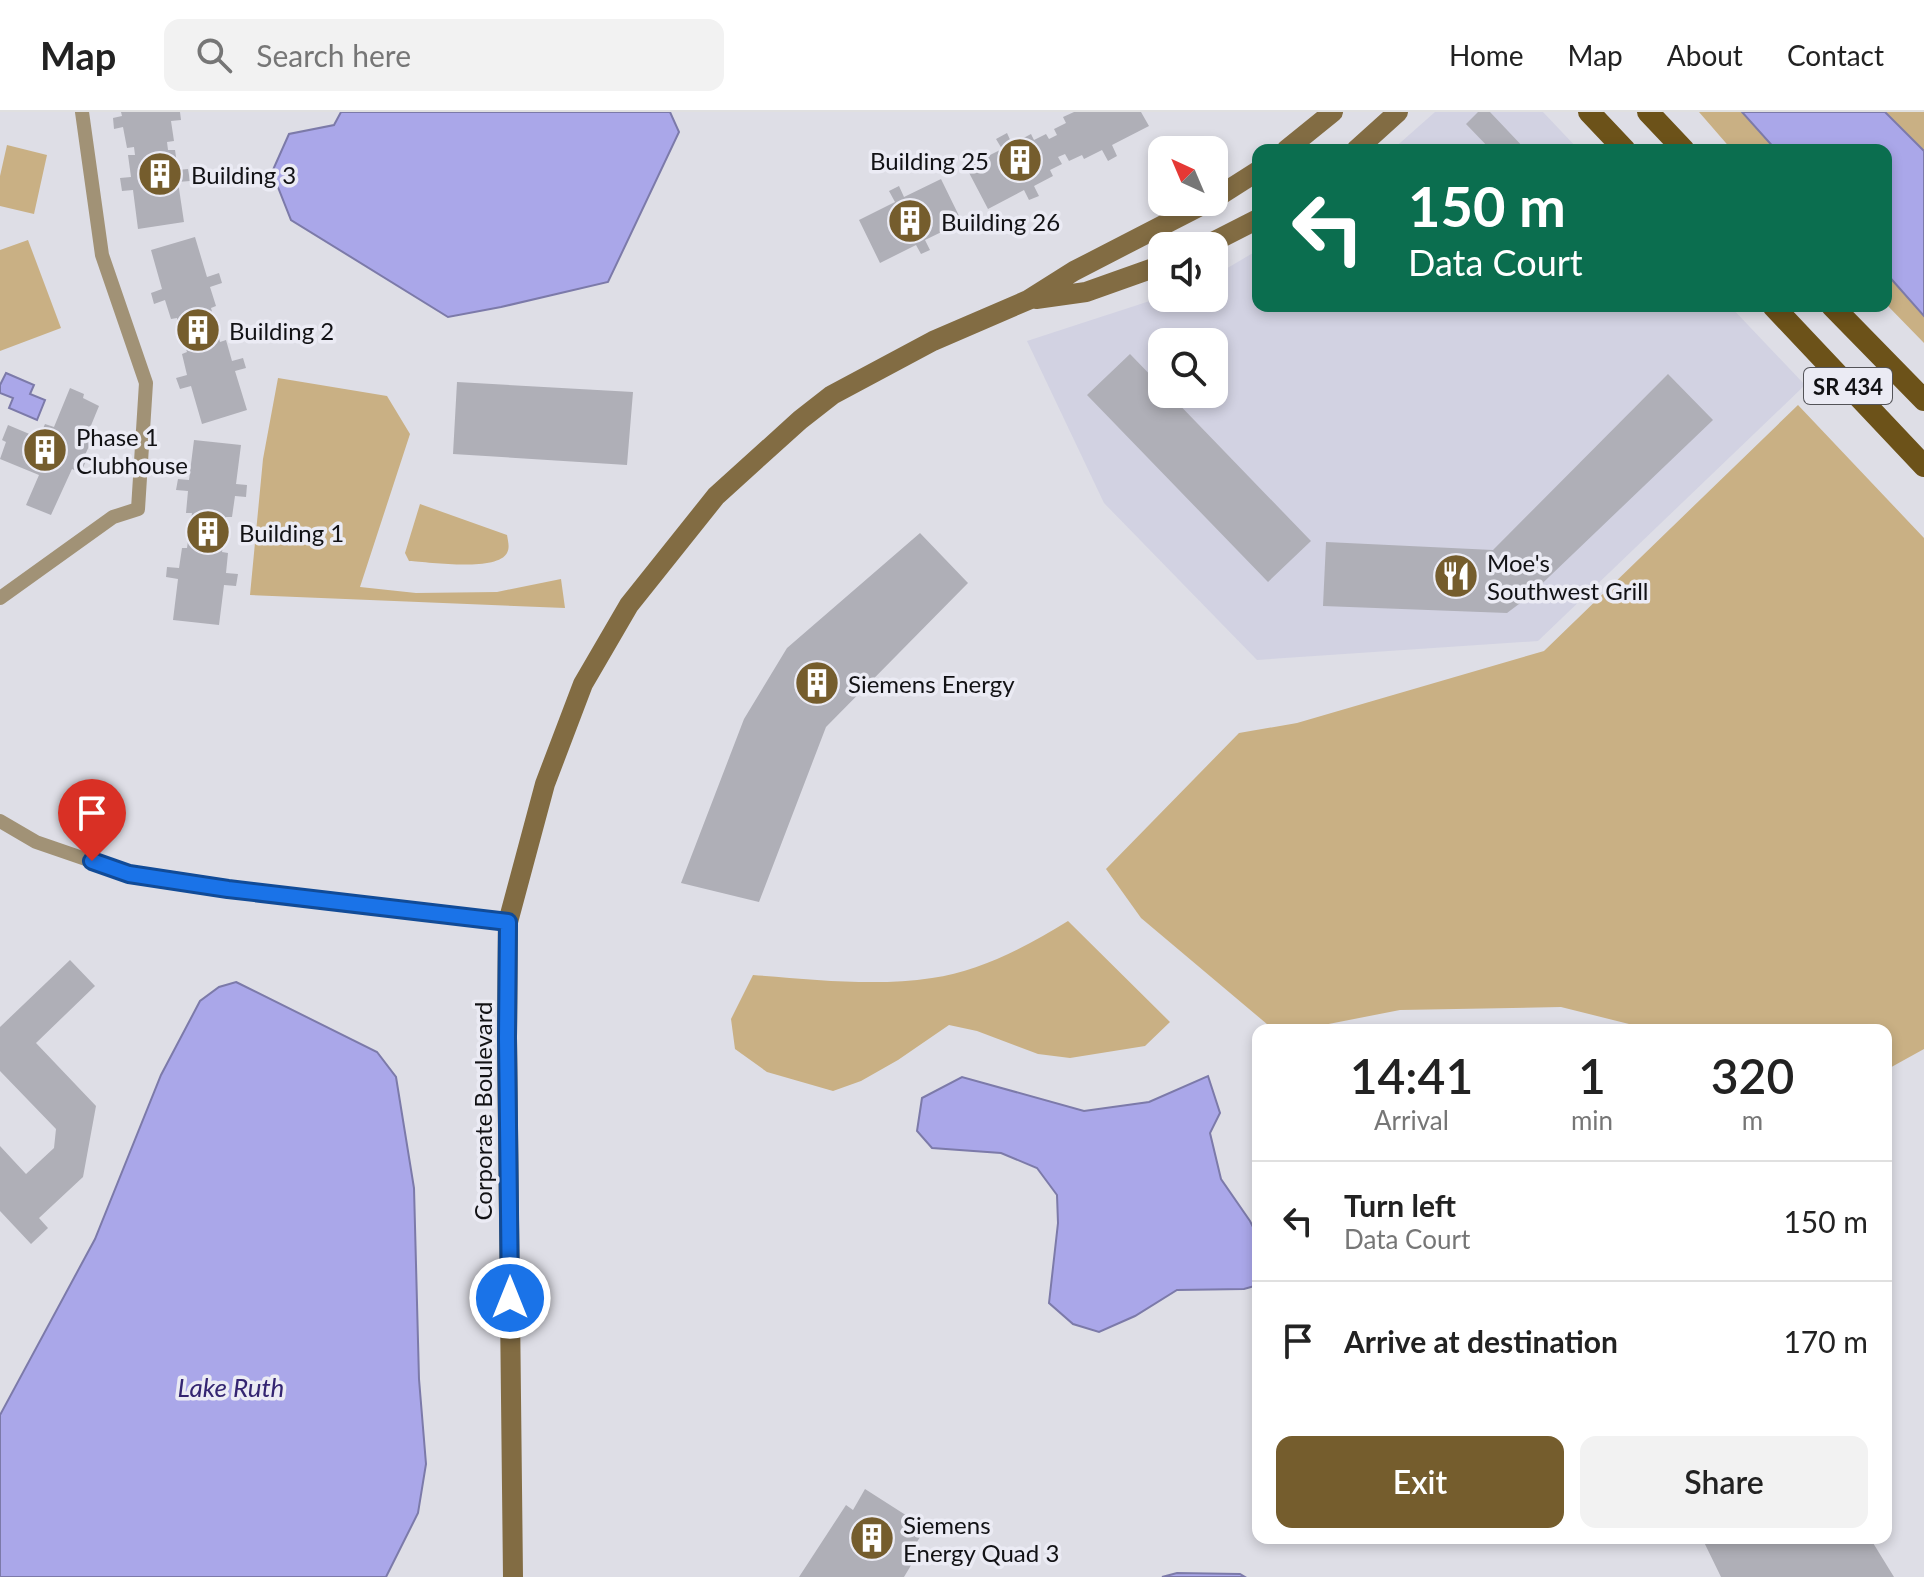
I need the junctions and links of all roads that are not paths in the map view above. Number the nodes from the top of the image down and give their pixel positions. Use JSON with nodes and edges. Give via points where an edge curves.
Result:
{"nodes":[{"id":1,"x":82,"y":112,"type":"edge"},
{"id":2,"x":1333,"y":112,"type":"edge"},
{"id":3,"x":1398,"y":112,"type":"edge"},
{"id":4,"x":1589,"y":112,"type":"edge"},
{"id":5,"x":1648,"y":112,"type":"edge"},
{"id":6,"x":1293,"y":144,"type":"edge"},
{"id":7,"x":1363,"y":144,"type":"edge"},
{"id":8,"x":1619,"y":144,"type":"edge"},
{"id":9,"x":1678,"y":144,"type":"edge"},
{"id":10,"x":1252,"y":175,"type":"edge"},
{"id":11,"x":1228,"y":190,"type":"edge"},
{"id":12,"x":1181,"y":216,"type":"edge"},
{"id":13,"x":1252,"y":222,"type":"edge"},
{"id":14,"x":1228,"y":234,"type":"edge"},
{"id":15,"x":1148,"y":270,"type":"edge"},
{"id":16,"x":1028,"y":300,"type":"junction"},
{"id":17,"x":1779,"y":312,"type":"edge"},
{"id":18,"x":1838,"y":312,"type":"edge"},
{"id":19,"x":1924,"y":400,"type":"edge"},
{"id":20,"x":1924,"y":466,"type":"edge"},
{"id":21,"x":0,"y":598,"type":"edge"},
{"id":22,"x":0,"y":821,"type":"edge"},
{"id":23,"x":508,"y":922,"type":"junction"},
{"id":24,"x":513,"y":1577,"type":"edge"}],
"edges":[{"from":1,"to":21,"type":"street","via":[[102,255],[146,383],[138,509],[113,517]]},
{"from":2,"to":6,"type":"street"},
{"from":3,"to":7,"type":"street"},
{"from":4,"to":8,"type":"main road"},
{"from":5,"to":9,"type":"main road"},
{"from":10,"to":11,"type":"street"},
{"from":12,"to":16,"type":"street","name":"Corporate Boulevard"},
{"from":13,"to":14,"type":"street"},
{"from":15,"to":16,"type":"street","name":"Corporate Boulevard","via":[[1086,292]]},
{"from":16,"to":23,"type":"street","name":"Corporate Boulevard","via":[[933,341],[832,395],[716,496],[629,605],[583,684],[545,784]]},
{"from":17,"to":20,"type":"main road","number":"SR 434"},
{"from":18,"to":19,"type":"main road","number":"SR 434"},
{"from":22,"to":23,"type":"street","via":[[36,842],[129,874]]},
{"from":23,"to":24,"type":"street","name":"Corporate Boulevard"}]}
